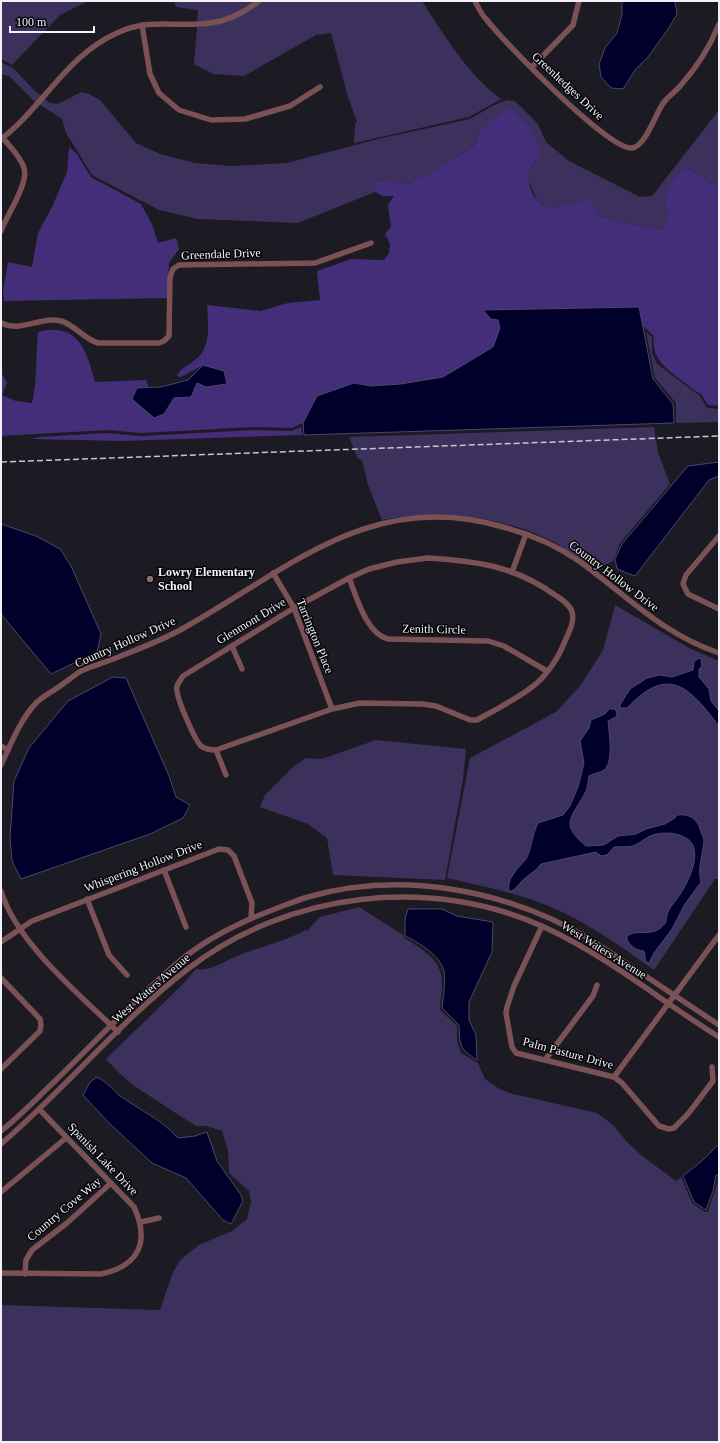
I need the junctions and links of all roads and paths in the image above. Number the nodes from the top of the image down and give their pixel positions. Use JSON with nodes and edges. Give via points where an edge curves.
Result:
{"nodes":[{"id":1,"x":260,"y":1,"type":"edge"},
{"id":2,"x":475,"y":1,"type":"edge"},
{"id":3,"x":579,"y":1,"type":"edge"},
{"id":4,"x":719,"y":24,"type":"edge"},
{"id":5,"x":142,"y":25,"type":"junction"},
{"id":6,"x":532,"y":67,"type":"junction"},
{"id":7,"x":320,"y":87,"type":"dead end"},
{"id":8,"x":2,"y":138,"type":"edge"},
{"id":9,"x":1,"y":231,"type":"edge"},
{"id":10,"x":371,"y":243,"type":"dead end"},
{"id":11,"x":1,"y":323,"type":"edge"},
{"id":12,"x":526,"y":534,"type":"junction"},
{"id":13,"x":719,"y":536,"type":"edge"},
{"id":14,"x":512,"y":572,"type":"junction"},
{"id":15,"x":273,"y":573,"type":"junction"},
{"id":16,"x":349,"y":578,"type":"junction"},
{"id":17,"x":294,"y":608,"type":"junction"},
{"id":18,"x":719,"y":609,"type":"edge"},
{"id":19,"x":232,"y":646,"type":"junction"},
{"id":20,"x":719,"y":652,"type":"edge"},
{"id":21,"x":242,"y":669,"type":"dead end"},
{"id":22,"x":547,"y":671,"type":"junction"},
{"id":23,"x":332,"y":709,"type":"junction"},
{"id":24,"x":1,"y":746,"type":"edge"},
{"id":25,"x":8,"y":750,"type":"junction"},
{"id":26,"x":216,"y":750,"type":"junction"},
{"id":27,"x":1,"y":765,"type":"edge"},
{"id":28,"x":226,"y":775,"type":"dead end"},
{"id":29,"x":164,"y":870,"type":"junction"},
{"id":30,"x":1,"y":892,"type":"edge"},
{"id":31,"x":87,"y":900,"type":"junction"},
{"id":32,"x":251,"y":918,"type":"junction"},
{"id":33,"x":542,"y":926,"type":"junction"},
{"id":34,"x":186,"y":927,"type":"dead end"},
{"id":35,"x":19,"y":928,"type":"junction"},
{"id":36,"x":719,"y":935,"type":"edge"},
{"id":37,"x":1,"y":942,"type":"edge"},
{"id":38,"x":127,"y":975,"type":"dead end"},
{"id":39,"x":1,"y":978,"type":"edge"},
{"id":40,"x":597,"y":985,"type":"dead end"},
{"id":41,"x":675,"y":996,"type":"junction"},
{"id":42,"x":668,"y":1005,"type":"junction"},
{"id":43,"x":719,"y":1025,"type":"edge"},
{"id":44,"x":111,"y":1026,"type":"junction"},
{"id":45,"x":118,"y":1032,"type":"junction"},
{"id":46,"x":719,"y":1037,"type":"edge"},
{"id":47,"x":545,"y":1060,"type":"junction"},
{"id":48,"x":712,"y":1067,"type":"dead end"},
{"id":49,"x":1,"y":1069,"type":"edge"},
{"id":50,"x":614,"y":1077,"type":"junction"},
{"id":51,"x":40,"y":1110,"type":"junction"},
{"id":52,"x":1,"y":1131,"type":"edge"},
{"id":53,"x":66,"y":1138,"type":"junction"},
{"id":54,"x":1,"y":1144,"type":"edge"},
{"id":55,"x":111,"y":1183,"type":"junction"},
{"id":56,"x":1,"y":1192,"type":"edge"},
{"id":57,"x":158,"y":1218,"type":"dead end"},
{"id":58,"x":141,"y":1222,"type":"junction"},
{"id":59,"x":1,"y":1273,"type":"edge"},
{"id":60,"x":25,"y":1274,"type":"junction"}],
"edges":[{"from":1,"to":5,"type":"street","via":[[237,15],[220,21],[202,24]]},
{"from":2,"to":6,"type":"street","name":"Greenhedges Drive","via":[[485,18]]},
{"from":3,"to":6,"type":"street","via":[[573,25]]},
{"from":4,"to":6,"type":"street","name":"Greenhedges Drive","via":[[711,44],[697,66],[665,101],[643,142],[632,148],[623,147],[594,127]]},
{"from":5,"to":7,"type":"street","via":[[150,74],[159,93],[179,110],[212,120],[245,119],[290,106]]},
{"from":5,"to":8,"type":"street","via":[[115,34],[88,50]]},
{"from":8,"to":9,"type":"street","via":[[22,163],[25,174],[23,186]]},
{"from":10,"to":11,"type":"street","name":"Greendale Drive","via":[[315,262],[179,265],[170,273],[169,336],[159,343],[98,343],[70,325],[52,320],[16,327]]},
{"from":12,"to":14,"type":"street"},
{"from":12,"to":15,"type":"street","name":"Country Hollow Drive","via":[[480,521],[457,518],[401,520],[371,526],[331,540]]},
{"from":12,"to":20,"type":"street","name":"Country Hollow Drive","via":[[551,544],[578,560],[673,633],[704,648]]},
{"from":13,"to":18,"type":"street","via":[[686,575],[683,584],[688,594]]},
{"from":14,"to":16,"type":"street","name":"Glenmont Drive","via":[[470,561],[428,558],[369,569]]},
{"from":14,"to":22,"type":"street","name":"Glenmont Drive","via":[[550,591],[567,603],[572,611],[573,622],[562,650]]},
{"from":15,"to":17,"type":"street","name":"Tarrington Place"},
{"from":15,"to":25,"type":"street","name":"Country Hollow Drive","via":[[170,635],[82,671],[37,702],[18,728]]},
{"from":16,"to":17,"type":"street","name":"Glenmont Drive"},
{"from":16,"to":22,"type":"street","name":"Zenith Circle","via":[[370,627],[380,637],[488,641],[504,646]]},
{"from":17,"to":19,"type":"street","name":"Glenmont Drive"},
{"from":17,"to":23,"type":"street","name":"Tarrington Place"},
{"from":19,"to":21,"type":"street"},
{"from":19,"to":26,"type":"street","name":"Glenmont Drive","via":[[183,676],[176,686],[177,696],[196,739],[209,750]]},
{"from":22,"to":23,"type":"street","name":"Glenmont Drive","via":[[532,687],[477,720],[422,704],[360,703]]},
{"from":23,"to":26,"type":"street","name":"Glenmont Drive"},
{"from":24,"to":25,"type":"street"},
{"from":25,"to":27,"type":"street","name":"Country Hollow Drive"},
{"from":26,"to":28,"type":"street"},
{"from":29,"to":31,"type":"street","name":"Whispering Hollow Drive"},
{"from":29,"to":32,"type":"street","name":"Whispering Hollow Drive","via":[[219,849],[228,850],[234,856],[252,903]]},
{"from":29,"to":34,"type":"street"},
{"from":30,"to":35,"type":"street"},
{"from":31,"to":35,"type":"street","name":"Whispering Hollow Drive"},
{"from":31,"to":38,"type":"street","via":[[109,955]]},
{"from":32,"to":41,"type":"street","name":"West Waters Avenue","via":[[308,897],[368,886],[426,886],[471,892],[513,903],[572,928]]},
{"from":32,"to":44,"type":"street","name":"West Waters Avenue","via":[[217,935],[177,962]]},
{"from":33,"to":42,"type":"street","name":"West Waters Avenue","via":[[592,953]]},
{"from":33,"to":45,"type":"street","name":"West Waters Avenue","via":[[476,904],[437,898],[369,898],[316,907],[266,924],[209,953],[173,981]]},
{"from":33,"to":47,"type":"street","name":"Palm Pasture Drive","via":[[514,986],[506,1013],[512,1047],[516,1053]]},
{"from":35,"to":37,"type":"street","name":"Whispering Hollow Drive"},
{"from":35,"to":44,"type":"street","via":[[38,952]]},
{"from":36,"to":41,"type":"street"},
{"from":39,"to":49,"type":"street","via":[[40,1019],[41,1025],[40,1031]]},
{"from":40,"to":47,"type":"street","via":[[593,996]]},
{"from":41,"to":42,"type":"street"},
{"from":41,"to":43,"type":"street","name":"West Waters Avenue"},
{"from":42,"to":46,"type":"street","name":"West Waters Avenue"},
{"from":42,"to":50,"type":"street"},
{"from":44,"to":45,"type":"street"},
{"from":44,"to":52,"type":"street","name":"West Waters Avenue"},
{"from":45,"to":51,"type":"street","name":"West Waters Avenue"},
{"from":47,"to":50,"type":"street","name":"Palm Pasture Drive"},
{"from":48,"to":50,"type":"street","name":"Palm Pasture Drive","via":[[713,1081],[688,1114],[674,1128],[669,1129],[659,1126]]},
{"from":51,"to":53,"type":"street","name":"Spanish Lake Drive"},
{"from":51,"to":54,"type":"street","name":"West Waters Avenue"},
{"from":53,"to":55,"type":"street","name":"Spanish Lake Drive"},
{"from":53,"to":56,"type":"street"},
{"from":55,"to":58,"type":"street","name":"Spanish Lake Drive","via":[[134,1207]]},
{"from":55,"to":60,"type":"street","name":"Country Cove Way","via":[[67,1223],[32,1250],[26,1260]]},
{"from":57,"to":58,"type":"street"},
{"from":58,"to":60,"type":"street","via":[[142,1236],[137,1251],[129,1263],[116,1271],[101,1274]]},
{"from":59,"to":60,"type":"street"}]}
